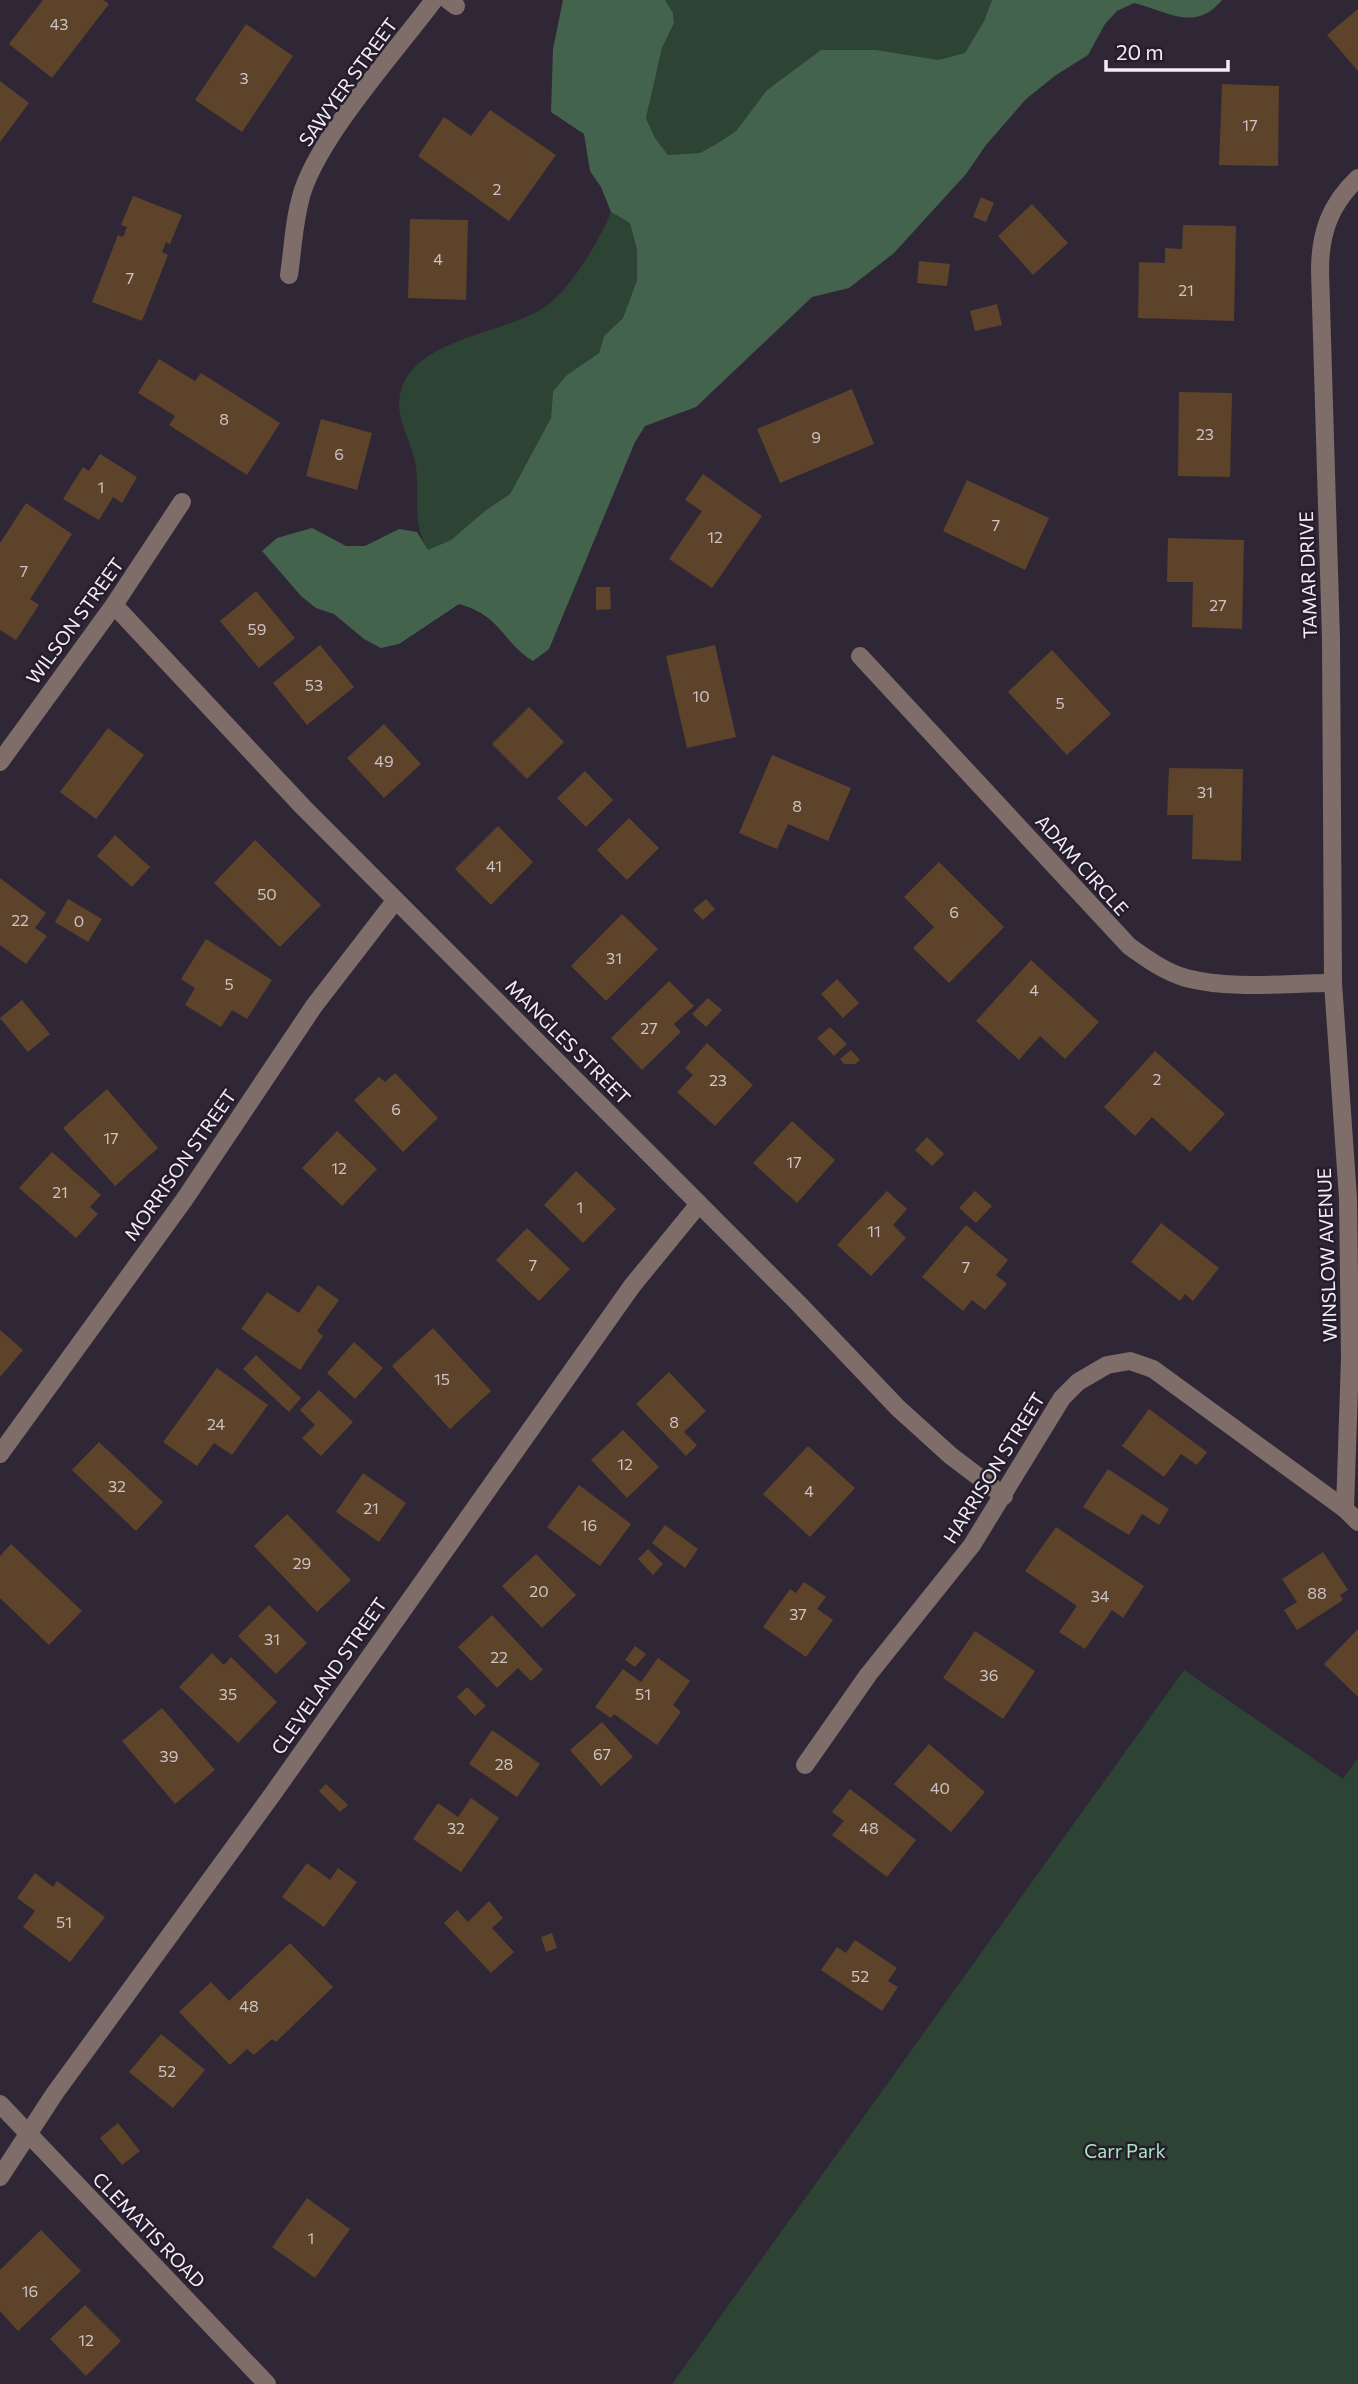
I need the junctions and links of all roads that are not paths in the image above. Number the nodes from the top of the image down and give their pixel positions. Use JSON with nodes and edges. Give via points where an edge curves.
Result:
{"nodes":[{"id":1,"x":434,"y":0,"type":"edge"},
{"id":2,"x":1358,"y":178,"type":"edge"},
{"id":3,"x":289,"y":275,"type":"dead end"},
{"id":4,"x":182,"y":502,"type":"dead end"},
{"id":5,"x":114,"y":605,"type":"junction"},
{"id":6,"x":860,"y":656,"type":"dead end"},
{"id":7,"x":0,"y":762,"type":"edge"},
{"id":8,"x":395,"y":901,"type":"junction"},
{"id":9,"x":1333,"y":983,"type":"junction"},
{"id":10,"x":699,"y":1204,"type":"junction"},
{"id":11,"x":0,"y":1454,"type":"edge"},
{"id":12,"x":1004,"y":1496,"type":"junction"},
{"id":13,"x":1345,"y":1509,"type":"junction"},
{"id":14,"x":1358,"y":1522,"type":"edge"},
{"id":15,"x":804,"y":1765,"type":"dead end"},
{"id":16,"x":0,"y":2104,"type":"edge"},
{"id":17,"x":29,"y":2134,"type":"junction"},
{"id":18,"x":0,"y":2177,"type":"edge"},
{"id":19,"x":267,"y":2384,"type":"edge"}],
"edges":[{"from":1,"to":3,"type":"street","name":"SAWYER STREET","via":[[312,170],[299,205]]},
{"from":2,"to":9,"type":"street","name":"TAMAR DRIVE","via":[[1329,217],[1320,258],[1331,639]]},
{"from":4,"to":5,"type":"street","name":"WILSON STREET"},
{"from":5,"to":7,"type":"street","name":"WILSON STREET"},
{"from":5,"to":8,"type":"street","name":"MANGLES STREET"},
{"from":6,"to":9,"type":"street","name":"ADAM CIRCLE","via":[[1129,946],[1160,967],[1196,979]]},
{"from":8,"to":10,"type":"street","name":"MANGLES STREET"},
{"from":8,"to":11,"type":"street","name":"MORRISON STREET","via":[[314,1006],[184,1200]]},
{"from":9,"to":13,"type":"street","name":"WINSLOW AVENUE","via":[[1348,1212]]},
{"from":10,"to":12,"type":"street","name":"MANGLES STREET","via":[[898,1408]]},
{"from":10,"to":17,"type":"street","name":"CLEVELAND STREET","via":[[632,1286]]},
{"from":12,"to":13,"type":"street","name":"HARRISON STREET","via":[[1062,1398],[1094,1370],[1130,1361],[1166,1377]]},
{"from":12,"to":15,"type":"street","name":"HARRISON STREET","via":[[939,1590],[868,1675]]},
{"from":13,"to":14,"type":"street"},
{"from":16,"to":17,"type":"street","name":"CLEMATIS ROAD"},
{"from":17,"to":18,"type":"street","name":"CLEVELAND STREET"},
{"from":17,"to":19,"type":"street","name":"CLEMATIS ROAD"}]}
